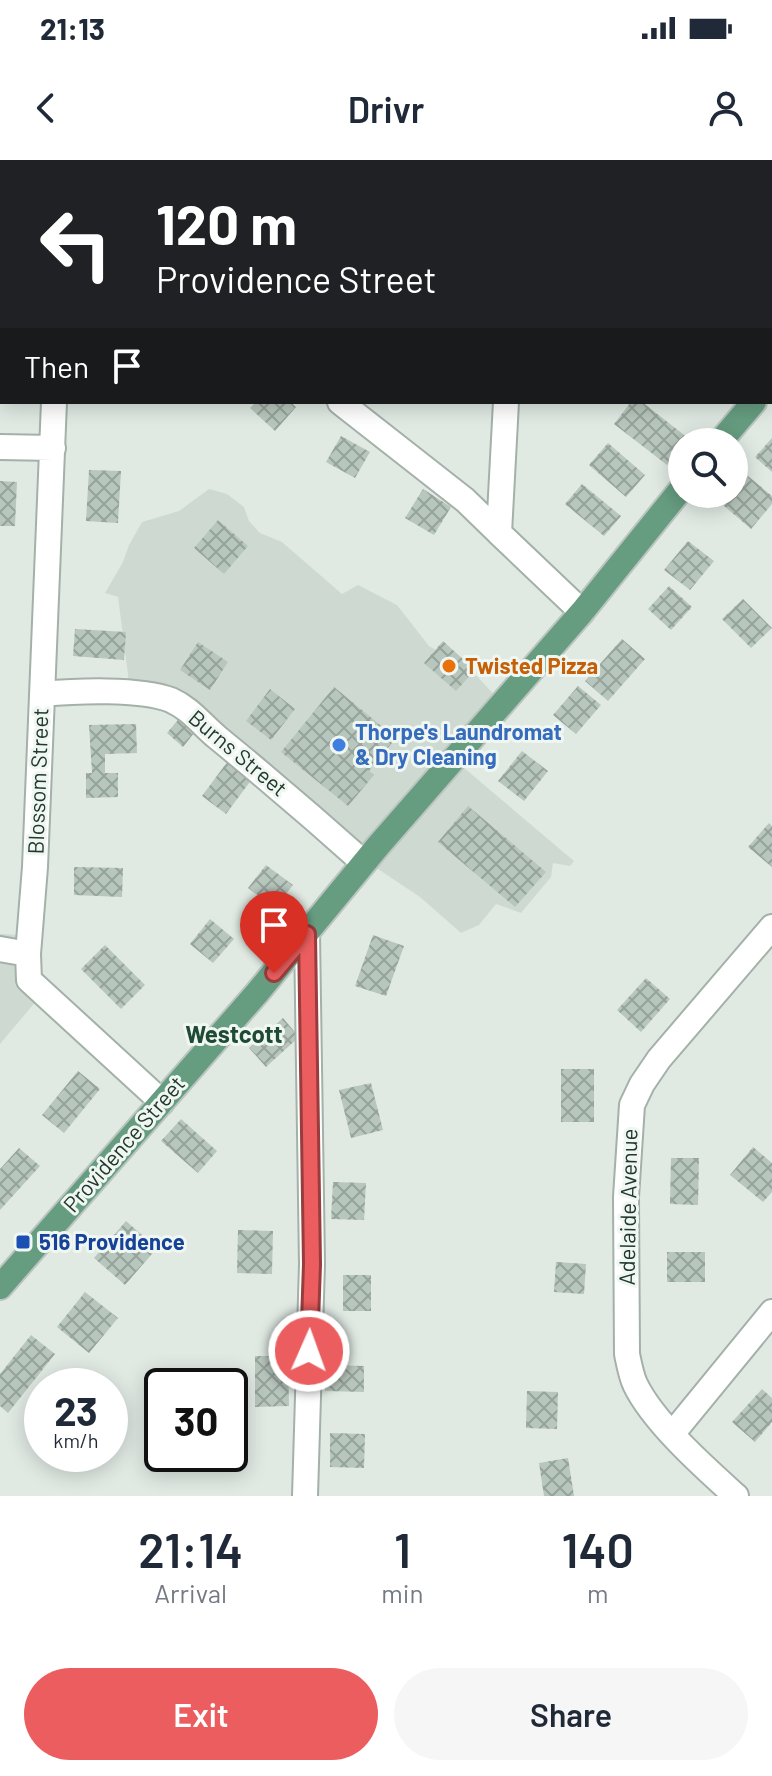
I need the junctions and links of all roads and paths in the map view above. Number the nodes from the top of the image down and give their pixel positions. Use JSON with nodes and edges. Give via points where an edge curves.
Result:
{"nodes":[{"id":1,"x":54,"y":404,"type":"edge"},
{"id":2,"x":343,"y":404,"type":"edge"},
{"id":3,"x":506,"y":404,"type":"edge"},
{"id":4,"x":752,"y":404,"type":"edge"},
{"id":5,"x":732,"y":428,"type":"edge"},
{"id":6,"x":0,"y":447,"type":"edge"},
{"id":7,"x":53,"y":448,"type":"junction"},
{"id":8,"x":668,"y":505,"type":"edge"},
{"id":9,"x":499,"y":533,"type":"junction"},
{"id":10,"x":582,"y":612,"type":"junction"},
{"id":11,"x":42,"y":694,"type":"junction"},
{"id":12,"x":364,"y":863,"type":"junction"},
{"id":13,"x":772,"y":927,"type":"edge"},
{"id":14,"x":307,"y":934,"type":"junction"},
{"id":15,"x":0,"y":949,"type":"edge"},
{"id":16,"x":28,"y":954,"type":"junction"},
{"id":17,"x":162,"y":1102,"type":"junction"},
{"id":18,"x":0,"y":1287,"type":"edge"},
{"id":19,"x":772,"y":1312,"type":"edge"},
{"id":20,"x":673,"y":1433,"type":"junction"},
{"id":21,"x":305,"y":1496,"type":"edge"},
{"id":22,"x":736,"y":1496,"type":"edge"}],
"edges":[{"from":1,"to":7,"type":"street","name":"Blossom Street"},
{"from":2,"to":9,"type":"street"},
{"from":3,"to":9,"type":"street"},
{"from":4,"to":5,"type":"main road"},
{"from":6,"to":7,"type":"street"},
{"from":7,"to":11,"type":"street","name":"Blossom Street"},
{"from":8,"to":10,"type":"main road","name":"Providence Street"},
{"from":9,"to":10,"type":"street"},
{"from":10,"to":12,"type":"main road","name":"Providence Street"},
{"from":11,"to":12,"type":"street","name":"Burns Street","via":[[135,693],[189,709]]},
{"from":11,"to":16,"type":"street","name":"Blossom Street"},
{"from":12,"to":14,"type":"main road","name":"Providence Street"},
{"from":13,"to":20,"type":"street","name":"Adelaide Avenue","via":[[659,1059],[632,1105],[626,1197],[627,1354],[637,1388]]},
{"from":14,"to":17,"type":"main road","name":"Providence Street"},
{"from":14,"to":21,"type":"street","via":[[312,1264]]},
{"from":15,"to":16,"type":"street"},
{"from":16,"to":17,"type":"street","name":"Blossom Street","via":[[29,980]]},
{"from":17,"to":18,"type":"main road","name":"Providence Street"},
{"from":19,"to":20,"type":"street"},
{"from":20,"to":22,"type":"street","name":"Adelaide Avenue"}]}
